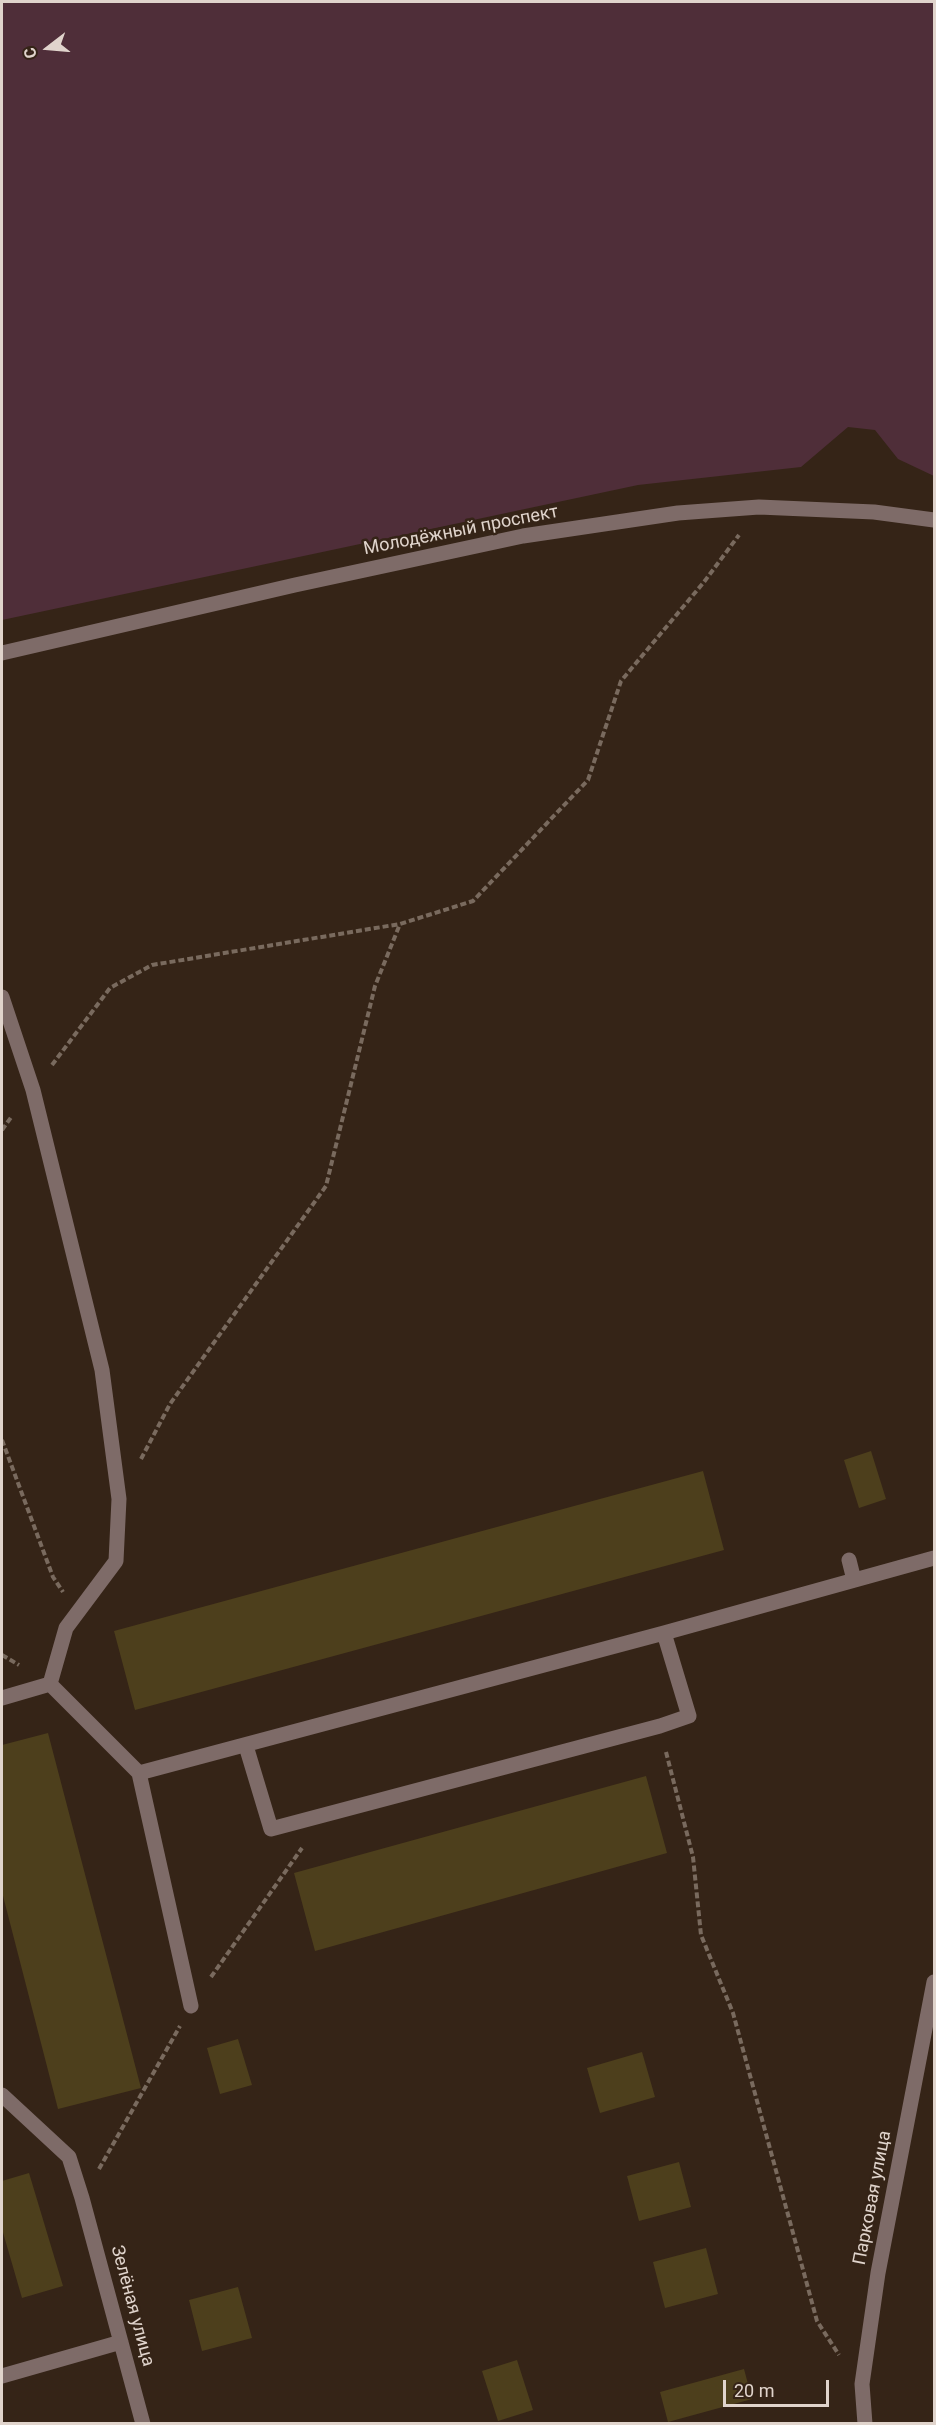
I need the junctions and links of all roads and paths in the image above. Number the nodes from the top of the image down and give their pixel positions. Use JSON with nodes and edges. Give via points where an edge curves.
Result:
{"nodes":[{"id":1,"x":759,"y":507,"type":"junction"},
{"id":2,"x":934,"y":520,"type":"edge"},
{"id":3,"x":2,"y":653,"type":"edge"},
{"id":4,"x":400,"y":924,"type":"junction"},
{"id":5,"x":2,"y":997,"type":"edge"},
{"id":6,"x":33,"y":1090,"type":"junction"},
{"id":7,"x":2,"y":1130,"type":"edge"},
{"id":8,"x":2,"y":1440,"type":"edge"},
{"id":9,"x":119,"y":1499,"type":"junction"},
{"id":10,"x":934,"y":1558,"type":"edge"},
{"id":11,"x":849,"y":1560,"type":"dead end"},
{"id":12,"x":854,"y":1580,"type":"junction"},
{"id":13,"x":76,"y":1614,"type":"junction"},
{"id":14,"x":664,"y":1633,"type":"junction"},
{"id":15,"x":50,"y":1684,"type":"junction"},
{"id":16,"x":2,"y":1698,"type":"edge"},
{"id":17,"x":660,"y":1726,"type":"junction"},
{"id":18,"x":246,"y":1746,"type":"junction"},
{"id":19,"x":139,"y":1773,"type":"junction"},
{"id":20,"x":325,"y":1815,"type":"junction"},
{"id":21,"x":934,"y":1982,"type":"edge"},
{"id":22,"x":191,"y":2006,"type":"junction"},
{"id":23,"x":2,"y":2095,"type":"edge"},
{"id":24,"x":82,"y":2198,"type":"junction"},
{"id":25,"x":121,"y":2342,"type":"junction"},
{"id":26,"x":2,"y":2376,"type":"edge"},
{"id":27,"x":862,"y":2384,"type":"junction"},
{"id":28,"x":143,"y":2424,"type":"edge"},
{"id":29,"x":865,"y":2424,"type":"edge"}],
"edges":[{"from":1,"to":2,"type":"street","name":"Молодёжный проспект","via":[[874,512]]},
{"from":1,"to":3,"type":"street","name":"Молодёжный проспект","via":[[678,513],[523,536]]},
{"from":1,"to":4,"type":"path","via":[[704,582],[621,681],[588,780],[473,901]]},
{"from":4,"to":6,"type":"path","via":[[152,965],[110,988]]},
{"from":4,"to":9,"type":"path","via":[[375,986],[326,1186],[170,1404]]},
{"from":5,"to":6,"type":"street"},
{"from":6,"to":7,"type":"path"},
{"from":6,"to":9,"type":"street","via":[[102,1370]]},
{"from":8,"to":13,"type":"path","via":[[53,1577]]},
{"from":9,"to":13,"type":"street","via":[[116,1561]]},
{"from":10,"to":12,"type":"street"},
{"from":11,"to":12,"type":"street"},
{"from":12,"to":14,"type":"street"},
{"from":13,"to":15,"type":"street","via":[[66,1628]]},
{"from":14,"to":17,"type":"street","via":[[689,1716]]},
{"from":14,"to":18,"type":"street"},
{"from":15,"to":16,"type":"street"},
{"from":15,"to":19,"type":"street"},
{"from":17,"to":20,"type":"street"},
{"from":17,"to":27,"type":"path","via":[[693,1857],[701,1935],[733,2013],[817,2321]]},
{"from":18,"to":19,"type":"street"},
{"from":18,"to":20,"type":"street","via":[[271,1829]]},
{"from":19,"to":22,"type":"street"},
{"from":20,"to":22,"type":"path"},
{"from":21,"to":27,"type":"street","name":"Парковая улица","via":[[878,2273]]},
{"from":22,"to":24,"type":"path"},
{"from":23,"to":24,"type":"street","name":"Зелёная улица","via":[[69,2157]]},
{"from":24,"to":25,"type":"street","name":"Зелёная улица"},
{"from":25,"to":26,"type":"street"},
{"from":25,"to":28,"type":"street","name":"Зелёная улица"},
{"from":27,"to":29,"type":"street","name":"Парковая улица"}]}
